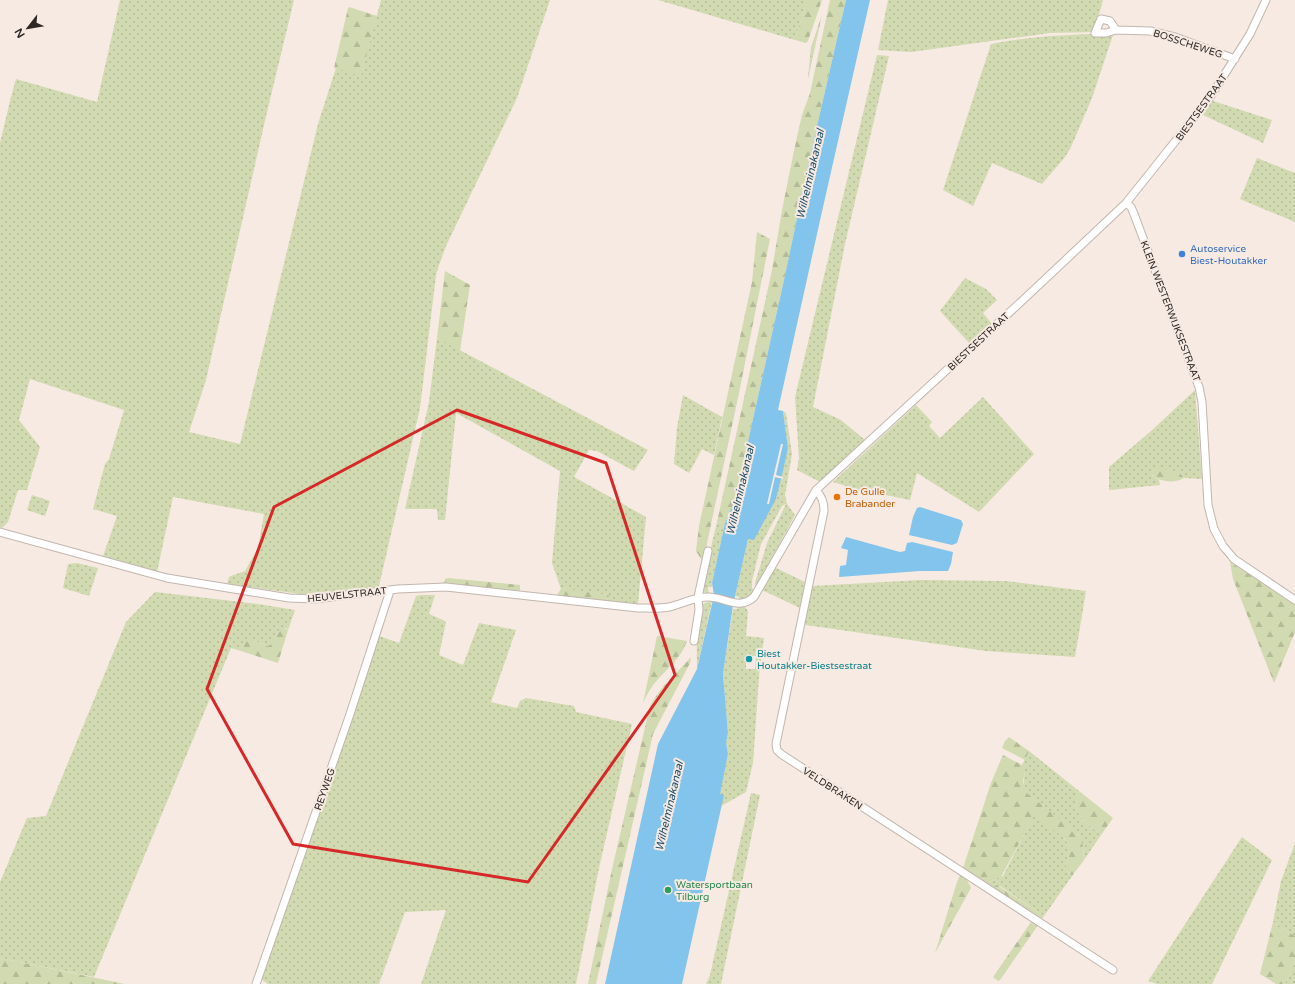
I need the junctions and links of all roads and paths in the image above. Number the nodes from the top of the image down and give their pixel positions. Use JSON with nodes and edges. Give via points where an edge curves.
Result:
{"nodes":[{"id":1,"x":1266,"y":0,"type":"edge"},
{"id":2,"x":1116,"y":30,"type":"dead end"},
{"id":3,"x":1235,"y":59,"type":"junction"},
{"id":4,"x":1126,"y":203,"type":"junction"},
{"id":5,"x":816,"y":490,"type":"junction"},
{"id":6,"x":0,"y":532,"type":"edge"},
{"id":7,"x":708,"y":551,"type":"dead end"},
{"id":8,"x":389,"y":594,"type":"dead end"},
{"id":9,"x":698,"y":597,"type":"junction"},
{"id":10,"x":1295,"y":600,"type":"edge"},
{"id":11,"x":652,"y":608,"type":"joint"},
{"id":12,"x":694,"y":641,"type":"dead end"},
{"id":13,"x":1113,"y":970,"type":"dead end"},
{"id":14,"x":256,"y":984,"type":"edge"}],
"edges":[{"from":1,"to":3,"type":"street","name":"BIESTSESTRAAT","via":[[1257,22]]},
{"from":2,"to":3,"type":"street","name":"BOSSCHEWEG","via":[[1150,31]]},
{"from":3,"to":4,"type":"street","name":"BIESTSESTRAAT","via":[[1209,99]]},
{"from":4,"to":5,"type":"street","name":"BIESTSESTRAAT"},
{"from":4,"to":10,"type":"street","name":"KLEIN WESTERWIJKSESTRAAT","via":[[1134,214],[1199,387],[1208,505],[1214,529],[1234,559]]},
{"from":5,"to":9,"type":"street","name":"BIESTSESTRAAT","via":[[754,597],[739,603]]},
{"from":5,"to":13,"type":"street","name":"VELDBRAKEN","via":[[824,503],[824,511],[776,744],[777,750]]},
{"from":6,"to":11,"type":"street","name":"HEUVELSTRAAT","via":[[167,578],[289,598],[315,599],[398,589],[446,587]]},
{"from":7,"to":9,"type":"street"},
{"from":8,"to":14,"type":"street","name":"REYWEG"},
{"from":9,"to":11,"type":"street","name":"BIESTSESTRAAT","via":[[669,607]]},
{"from":9,"to":12,"type":"street","via":[[699,610]]}]}
